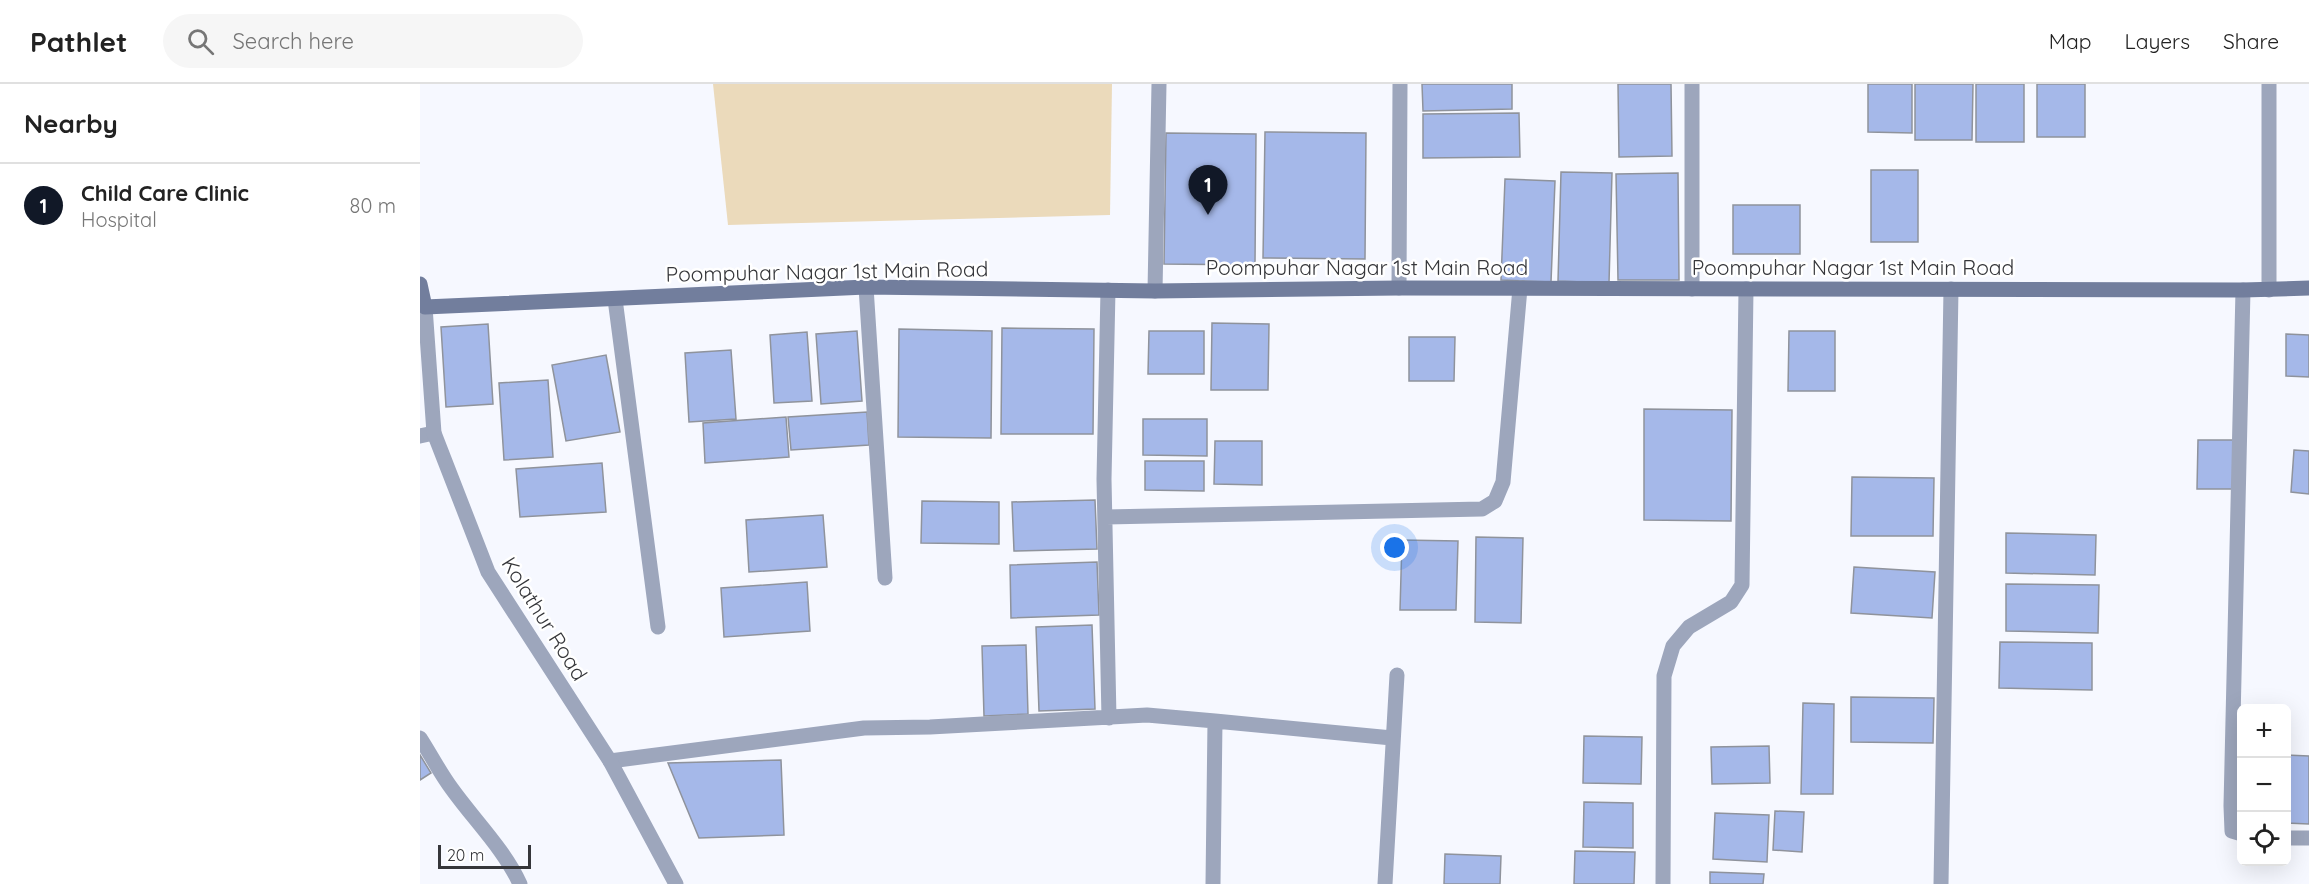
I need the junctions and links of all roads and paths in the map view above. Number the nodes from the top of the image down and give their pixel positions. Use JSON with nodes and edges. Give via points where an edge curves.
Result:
{"nodes":[{"id":1,"x":1159,"y":84,"type":"edge"},
{"id":2,"x":1401,"y":84,"type":"edge"},
{"id":3,"x":1692,"y":84,"type":"edge"},
{"id":4,"x":2269,"y":84,"type":"edge"},
{"id":5,"x":420,"y":284,"type":"edge"},
{"id":6,"x":866,"y":287,"type":"junction"},
{"id":7,"x":1399,"y":288,"type":"junction"},
{"id":8,"x":1520,"y":288,"type":"junction"},
{"id":9,"x":2309,"y":288,"type":"edge"},
{"id":10,"x":1692,"y":289,"type":"junction"},
{"id":11,"x":1746,"y":289,"type":"junction"},
{"id":12,"x":1951,"y":289,"type":"junction"},
{"id":13,"x":1108,"y":290,"type":"junction"},
{"id":14,"x":2243,"y":290,"type":"junction"},
{"id":15,"x":2269,"y":290,"type":"junction"},
{"id":16,"x":1155,"y":291,"type":"junction"},
{"id":17,"x":615,"y":298,"type":"junction"},
{"id":18,"x":425,"y":307,"type":"junction"},
{"id":19,"x":427,"y":435,"type":"edge"},
{"id":20,"x":1106,"y":518,"type":"junction"},
{"id":21,"x":885,"y":578,"type":"dead end"},
{"id":22,"x":658,"y":627,"type":"dead end"},
{"id":23,"x":1397,"y":675,"type":"dead end"},
{"id":24,"x":1109,"y":718,"type":"junction"},
{"id":25,"x":1215,"y":721,"type":"junction"},
{"id":26,"x":420,"y":738,"type":"edge"},
{"id":27,"x":1392,"y":738,"type":"junction"},
{"id":28,"x":610,"y":761,"type":"junction"},
{"id":29,"x":2237,"y":833,"type":"edge"},
{"id":30,"x":2291,"y":838,"type":"edge"},
{"id":31,"x":2309,"y":838,"type":"edge"},
{"id":32,"x":520,"y":884,"type":"edge"},
{"id":33,"x":676,"y":884,"type":"edge"},
{"id":34,"x":1213,"y":884,"type":"edge"},
{"id":35,"x":1385,"y":884,"type":"edge"},
{"id":36,"x":1663,"y":884,"type":"edge"},
{"id":37,"x":1941,"y":884,"type":"edge"}],
"edges":[{"from":1,"to":16,"type":"street"},
{"from":2,"to":7,"type":"street"},
{"from":3,"to":10,"type":"street"},
{"from":4,"to":15,"type":"street"},
{"from":5,"to":18,"type":"main road","name":"Kolathur Road"},
{"from":6,"to":13,"type":"main road","name":"Poompuhar Nagar 1st Main Road"},
{"from":6,"to":17,"type":"main road","name":"Poompuhar Nagar 1st Main Road"},
{"from":6,"to":21,"type":"street"},
{"from":7,"to":8,"type":"main road","name":"Poompuhar Nagar 1st Main Road"},
{"from":7,"to":16,"type":"main road","name":"Poompuhar Nagar 1st Main Road"},
{"from":8,"to":10,"type":"main road","name":"Poompuhar Nagar 1st Main Road"},
{"from":8,"to":20,"type":"street","via":[[1503,482],[1495,501],[1482,509]]},
{"from":9,"to":15,"type":"main road","name":"Poompuhar Nagar 1st Main Road"},
{"from":10,"to":11,"type":"main road","name":"Poompuhar Nagar 1st Main Road"},
{"from":11,"to":12,"type":"main road","name":"Poompuhar Nagar 1st Main Road"},
{"from":11,"to":36,"type":"street","via":[[1742,585],[1731,602],[1689,627],[1673,646],[1664,676]]},
{"from":12,"to":14,"type":"main road","name":"Poompuhar Nagar 1st Main Road"},
{"from":12,"to":37,"type":"street"},
{"from":13,"to":16,"type":"main road","name":"Poompuhar Nagar 1st Main Road"},
{"from":13,"to":20,"type":"street"},
{"from":14,"to":15,"type":"main road","name":"Poompuhar Nagar 1st Main Road"},
{"from":14,"to":29,"type":"street","via":[[2231,806],[2232,831]]},
{"from":17,"to":18,"type":"main road","name":"Poompuhar Nagar 1st Main Road"},
{"from":17,"to":22,"type":"street"},
{"from":18,"to":19,"type":"street","name":"Kolathur Road"},
{"from":19,"to":28,"type":"street","name":"Kolathur Road","via":[[488,572]]},
{"from":20,"to":24,"type":"street"},
{"from":23,"to":27,"type":"street"},
{"from":24,"to":25,"type":"street","via":[[1147,715]]},
{"from":24,"to":28,"type":"street","via":[[864,728]]},
{"from":25,"to":27,"type":"street"},
{"from":25,"to":34,"type":"street"},
{"from":26,"to":32,"type":"street"},
{"from":27,"to":35,"type":"street"},
{"from":28,"to":33,"type":"street","name":"Kolathur Road"},
{"from":30,"to":31,"type":"street"}]}
